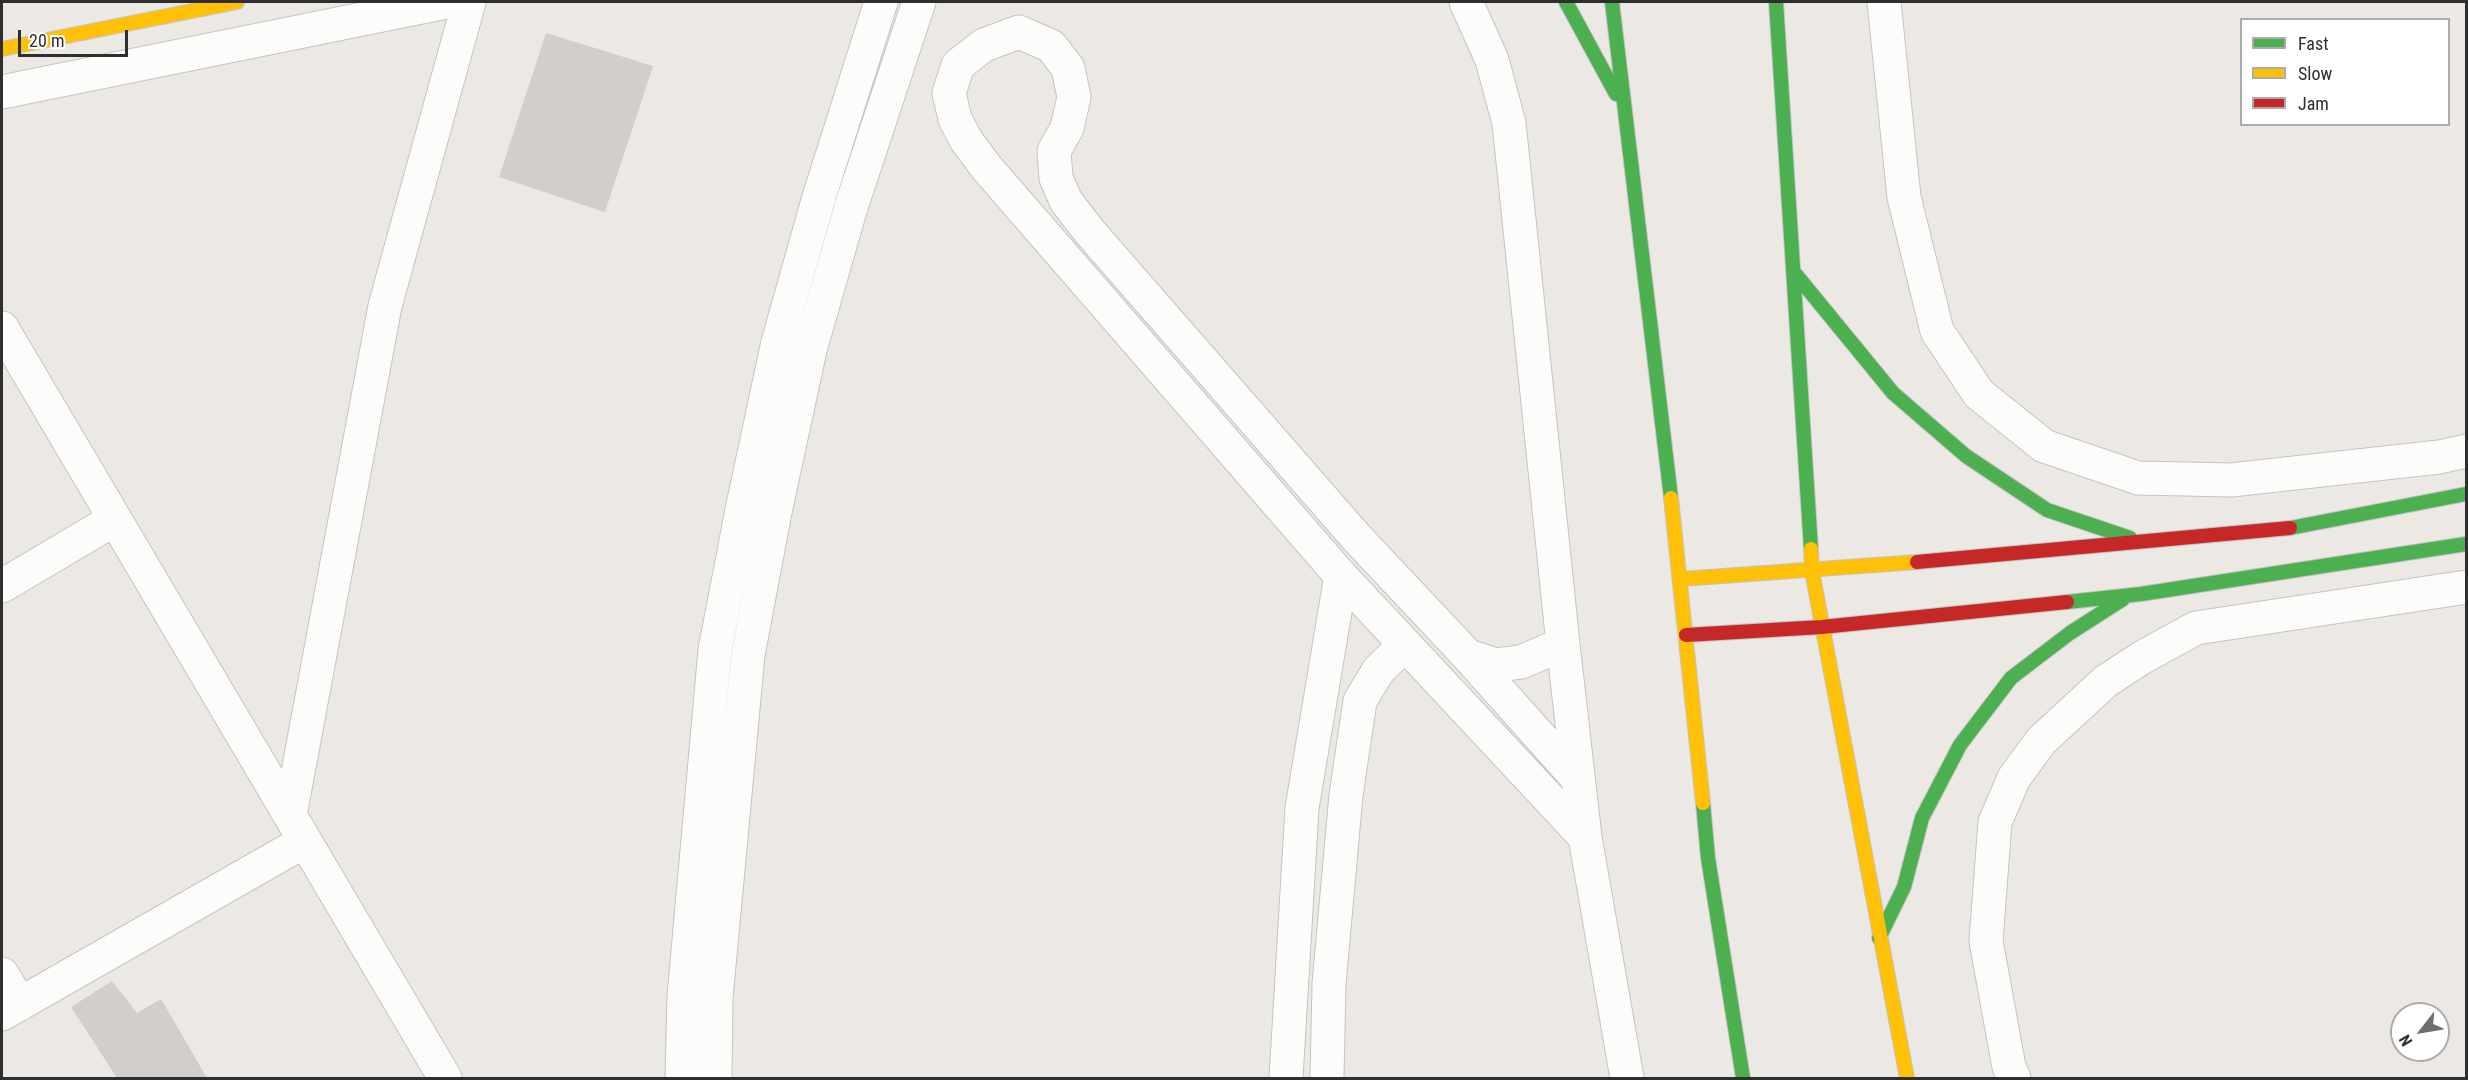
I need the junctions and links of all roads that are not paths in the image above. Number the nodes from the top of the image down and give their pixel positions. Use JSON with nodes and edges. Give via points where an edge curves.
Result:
{"nodes":[{"id":1,"x":237,"y":2,"type":"edge"},
{"id":2,"x":446,"y":2,"type":"edge"},
{"id":3,"x":469,"y":2,"type":"edge"},
{"id":4,"x":881,"y":2,"type":"edge"},
{"id":5,"x":919,"y":2,"type":"edge"},
{"id":6,"x":1466,"y":2,"type":"edge"},
{"id":7,"x":1566,"y":2,"type":"edge"},
{"id":8,"x":1612,"y":2,"type":"edge"},
{"id":9,"x":1776,"y":2,"type":"edge"},
{"id":10,"x":1884,"y":2,"type":"edge"},
{"id":11,"x":163,"y":16,"type":"junction"},
{"id":12,"x":2,"y":49,"type":"edge"},
{"id":13,"x":173,"y":58,"type":"junction"},
{"id":14,"x":2,"y":92,"type":"edge"},
{"id":15,"x":1625,"y":111,"type":"junction"},
{"id":16,"x":1793,"y":271,"type":"junction"},
{"id":17,"x":2,"y":328,"type":"edge"},
{"id":18,"x":2466,"y":451,"type":"edge"},
{"id":19,"x":2466,"y":494,"type":"edge"},
{"id":20,"x":115,"y":519,"type":"junction"},
{"id":21,"x":2142,"y":542,"type":"junction"},
{"id":22,"x":2466,"y":544,"type":"edge"},
{"id":23,"x":1812,"y":571,"type":"junction"},
{"id":24,"x":1341,"y":576,"type":"junction"},
{"id":25,"x":1681,"y":579,"type":"junction"},
{"id":26,"x":2,"y":585,"type":"edge"},
{"id":27,"x":2466,"y":587,"type":"edge"},
{"id":28,"x":2130,"y":595,"type":"junction"},
{"id":29,"x":1822,"y":627,"type":"junction"},
{"id":30,"x":1686,"y":636,"type":"junction"},
{"id":31,"x":1563,"y":644,"type":"junction"},
{"id":32,"x":1404,"y":645,"type":"junction"},
{"id":33,"x":1468,"y":656,"type":"junction"},
{"id":34,"x":1577,"y":778,"type":"junction"},
{"id":35,"x":297,"y":828,"type":"junction"},
{"id":36,"x":1585,"y":837,"type":"junction"},
{"id":37,"x":1880,"y":938,"type":"junction"},
{"id":38,"x":2,"y":974,"type":"edge"},
{"id":39,"x":11,"y":1009,"type":"edge"},
{"id":40,"x":445,"y":1078,"type":"edge"},
{"id":41,"x":682,"y":1078,"type":"edge"},
{"id":42,"x":715,"y":1078,"type":"edge"},
{"id":43,"x":1286,"y":1078,"type":"edge"},
{"id":44,"x":1327,"y":1078,"type":"edge"},
{"id":45,"x":1627,"y":1078,"type":"edge"},
{"id":46,"x":1743,"y":1078,"type":"edge"},
{"id":47,"x":1907,"y":1078,"type":"edge"},
{"id":48,"x":2014,"y":1078,"type":"edge"}],
"edges":[{"from":1,"to":11,"type":"main road"},
{"from":2,"to":13,"type":"street"},
{"from":3,"to":35,"type":"street","via":[[384,306]]},
{"from":4,"to":41,"type":"street","via":[[778,342],[715,650],[684,996]]},
{"from":5,"to":42,"type":"street","via":[[854,196],[810,350],[750,644],[717,986]]},
{"from":6,"to":31,"type":"street","via":[[1492,60],[1509,123]]},
{"from":7,"to":15,"type":"main road"},
{"from":8,"to":15,"type":"main road"},
{"from":9,"to":16,"type":"main road"},
{"from":10,"to":18,"type":"street","via":[[1904,197],[1937,332],[1979,394],[2044,446],[2138,477],[2230,480]]},
{"from":11,"to":12,"type":"main road"},
{"from":11,"to":13,"type":"street"},
{"from":13,"to":14,"type":"street"},
{"from":15,"to":25,"type":"main road"},
{"from":16,"to":21,"type":"main road","via":[[1893,393],[1966,456],[2047,510]]},
{"from":16,"to":23,"type":"main road"},
{"from":17,"to":20,"type":"street"},
{"from":19,"to":21,"type":"main road","via":[[2274,531]]},
{"from":20,"to":26,"type":"street"},
{"from":20,"to":35,"type":"street"},
{"from":21,"to":23,"type":"main road"},
{"from":22,"to":28,"type":"main road"},
{"from":23,"to":25,"type":"main road"},
{"from":23,"to":29,"type":"main road"},
{"from":24,"to":32,"type":"street"},
{"from":24,"to":33,"type":"street","via":[[966,140],[955,119],[949,93],[958,65],[984,45],[1019,32],[1051,46],[1068,68],[1074,97],[1066,128],[1054,152],[1056,178],[1066,201],[1356,537]]},
{"from":24,"to":43,"type":"street","via":[[1302,808]]},
{"from":25,"to":30,"type":"main road"},
{"from":27,"to":48,"type":"street","via":[[2196,628],[2106,681],[2041,741],[2014,778],[1995,822],[1986,941]]},
{"from":28,"to":29,"type":"main road"},
{"from":28,"to":37,"type":"main road","via":[[2070,633],[2011,678],[1960,745],[1922,818],[1904,887]]},
{"from":29,"to":30,"type":"main road"},
{"from":29,"to":37,"type":"main road"},
{"from":30,"to":46,"type":"main road","via":[[1708,858]]},
{"from":31,"to":33,"type":"street","via":[[1521,662],[1496,665]]},
{"from":31,"to":34,"type":"street"},
{"from":32,"to":36,"type":"street"},
{"from":32,"to":44,"type":"street","via":[[1378,671],[1360,701],[1346,795],[1329,984]]},
{"from":33,"to":34,"type":"street"},
{"from":34,"to":36,"type":"street"},
{"from":35,"to":39,"type":"street"},
{"from":35,"to":40,"type":"street"},
{"from":36,"to":45,"type":"street"},
{"from":37,"to":47,"type":"main road"},
{"from":38,"to":39,"type":"street"}]}
